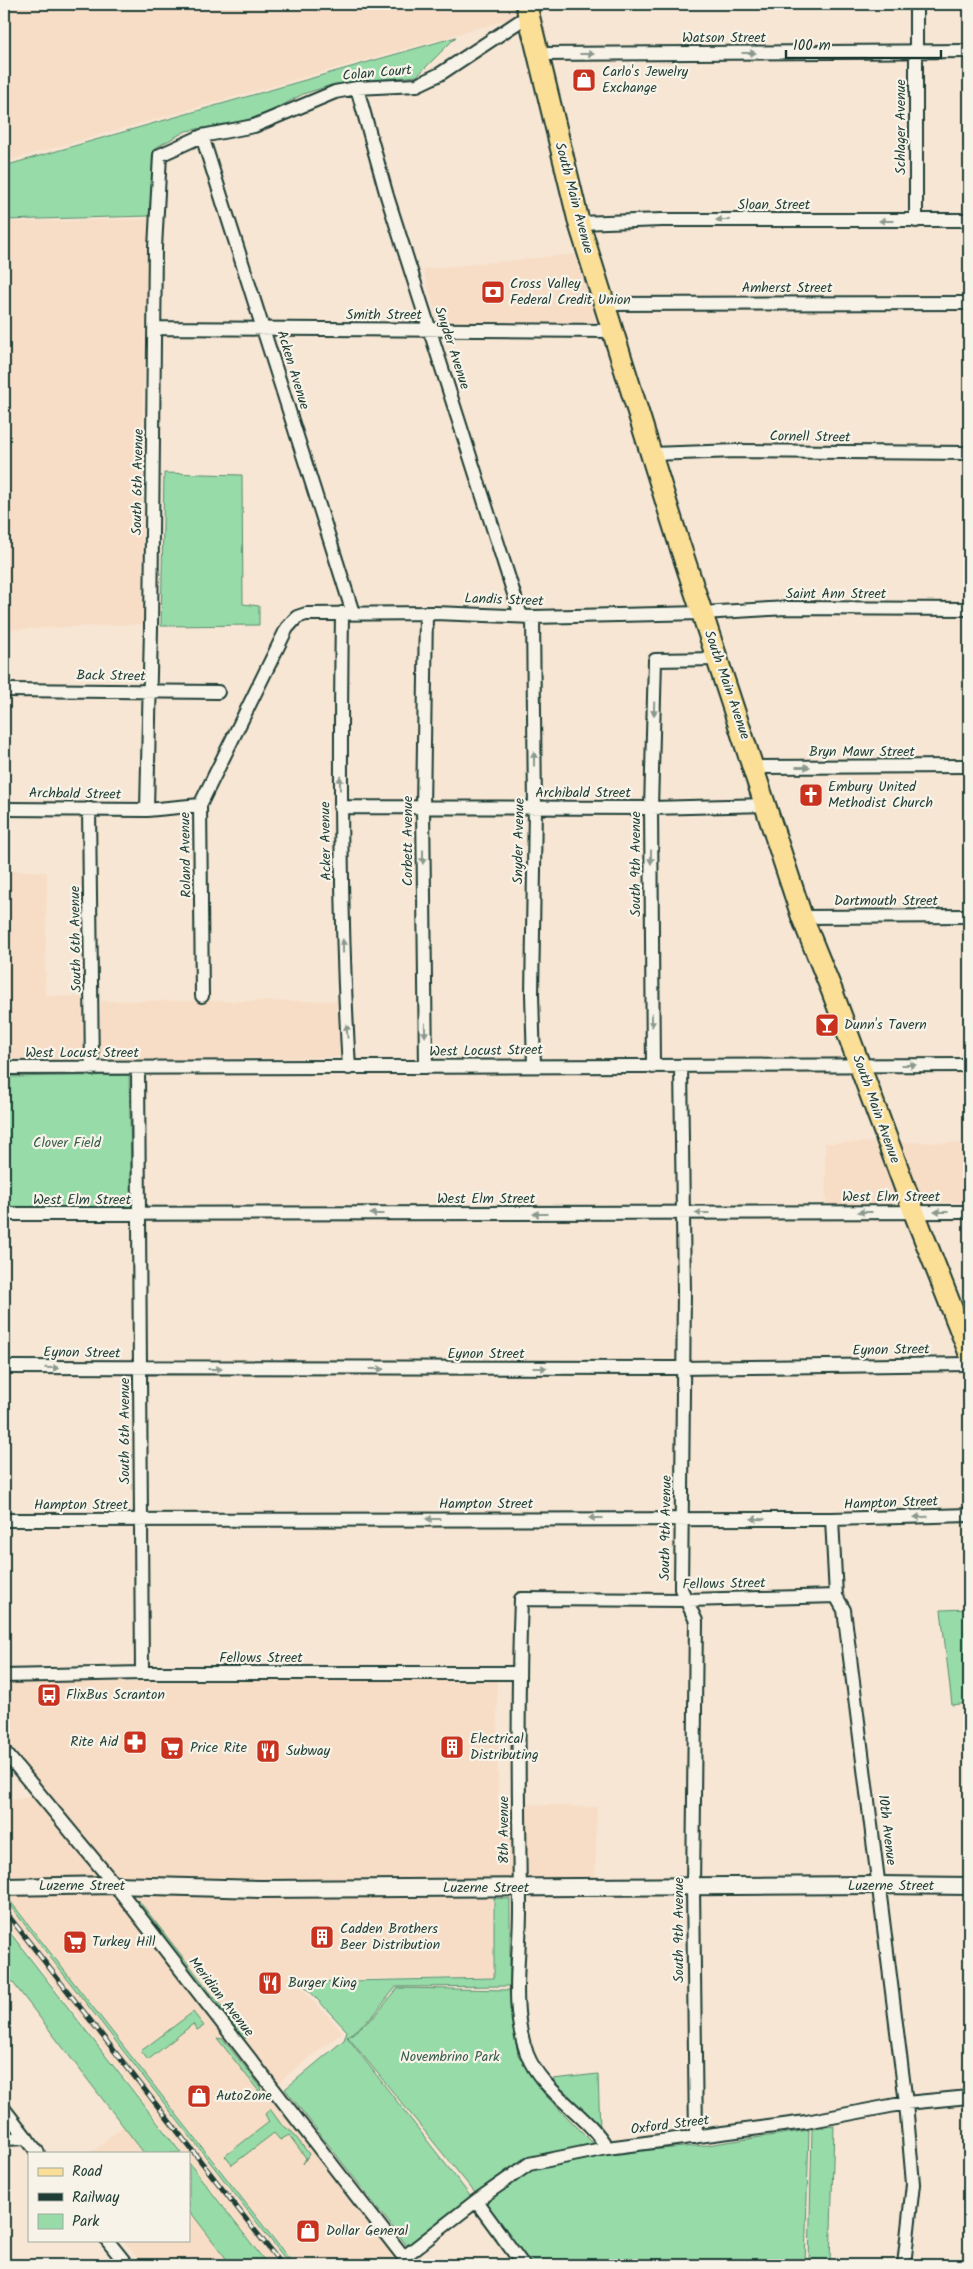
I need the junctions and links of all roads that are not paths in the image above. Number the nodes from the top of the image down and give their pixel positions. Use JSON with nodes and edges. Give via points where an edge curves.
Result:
{"nodes":[{"id":1,"x":916,"y":4,"type":"edge"},
{"id":2,"x":528,"y":10,"type":"edge"},
{"id":3,"x":915,"y":51,"type":"junction"},
{"id":4,"x":969,"y":52,"type":"edge"},
{"id":5,"x":538,"y":54,"type":"junction"},
{"id":6,"x":357,"y":88,"type":"junction"},
{"id":7,"x":202,"y":136,"type":"junction"},
{"id":8,"x":160,"y":154,"type":"joint"},
{"id":9,"x":969,"y":220,"type":"edge"},
{"id":10,"x":916,"y":221,"type":"junction"},
{"id":11,"x":579,"y":223,"type":"junction"},
{"id":12,"x":969,"y":303,"type":"edge"},
{"id":13,"x":605,"y":304,"type":"junction"},
{"id":14,"x":155,"y":328,"type":"junction"},
{"id":15,"x":265,"y":329,"type":"junction"},
{"id":16,"x":431,"y":330,"type":"junction"},
{"id":17,"x":613,"y":331,"type":"junction"},
{"id":18,"x":969,"y":453,"type":"edge"},
{"id":19,"x":651,"y":454,"type":"junction"},
{"id":20,"x":969,"y":609,"type":"edge"},
{"id":21,"x":348,"y":613,"type":"junction"},
{"id":22,"x":702,"y":613,"type":"junction"},
{"id":23,"x":306,"y":614,"type":"joint"},
{"id":24,"x":426,"y":614,"type":"junction"},
{"id":25,"x":527,"y":617,"type":"junction"},
{"id":26,"x":718,"y":659,"type":"junction"},
{"id":27,"x":4,"y":690,"type":"edge"},
{"id":28,"x":150,"y":692,"type":"junction"},
{"id":29,"x":218,"y":692,"type":"dead end"},
{"id":30,"x":969,"y":766,"type":"edge"},
{"id":31,"x":754,"y":767,"type":"junction"},
{"id":32,"x":200,"y":805,"type":"junction"},
{"id":33,"x":767,"y":805,"type":"junction"},
{"id":34,"x":340,"y":807,"type":"junction"},
{"id":35,"x":422,"y":808,"type":"junction"},
{"id":36,"x":534,"y":808,"type":"junction"},
{"id":37,"x":651,"y":808,"type":"junction"},
{"id":38,"x":4,"y":809,"type":"edge"},
{"id":39,"x":89,"y":809,"type":"junction"},
{"id":40,"x":147,"y":810,"type":"junction"},
{"id":41,"x":969,"y":916,"type":"edge"},
{"id":42,"x":802,"y":917,"type":"junction"},
{"id":43,"x":202,"y":996,"type":"dead end"},
{"id":44,"x":860,"y":1064,"type":"junction"},
{"id":45,"x":534,"y":1065,"type":"junction"},
{"id":46,"x":969,"y":1065,"type":"edge"},
{"id":47,"x":682,"y":1066,"type":"junction"},
{"id":48,"x":653,"y":1067,"type":"junction"},
{"id":49,"x":4,"y":1068,"type":"edge"},
{"id":50,"x":138,"y":1068,"type":"junction"},
{"id":51,"x":349,"y":1068,"type":"junction"},
{"id":52,"x":426,"y":1068,"type":"junction"},
{"id":53,"x":92,"y":1069,"type":"junction"},
{"id":54,"x":914,"y":1212,"type":"junction"},
{"id":55,"x":969,"y":1212,"type":"edge"},
{"id":56,"x":4,"y":1214,"type":"edge"},
{"id":57,"x":683,"y":1214,"type":"junction"},
{"id":58,"x":138,"y":1215,"type":"junction"},
{"id":59,"x":969,"y":1352,"type":"edge"},
{"id":60,"x":969,"y":1364,"type":"edge"},
{"id":61,"x":4,"y":1367,"type":"edge"},
{"id":62,"x":681,"y":1368,"type":"junction"},
{"id":63,"x":140,"y":1369,"type":"junction"},
{"id":64,"x":969,"y":1515,"type":"edge"},
{"id":65,"x":683,"y":1518,"type":"junction"},
{"id":66,"x":4,"y":1520,"type":"edge"},
{"id":67,"x":140,"y":1520,"type":"junction"},
{"id":68,"x":832,"y":1520,"type":"junction"},
{"id":69,"x":836,"y":1596,"type":"junction"},
{"id":70,"x":521,"y":1599,"type":"joint"},
{"id":71,"x":688,"y":1600,"type":"junction"},
{"id":72,"x":142,"y":1673,"type":"junction"},
{"id":73,"x":518,"y":1673,"type":"junction"},
{"id":74,"x":4,"y":1676,"type":"edge"},
{"id":75,"x":4,"y":1751,"type":"edge"},
{"id":76,"x":115,"y":1885,"type":"junction"},
{"id":77,"x":878,"y":1885,"type":"junction"},
{"id":78,"x":694,"y":1886,"type":"junction"},
{"id":79,"x":969,"y":1886,"type":"edge"},
{"id":80,"x":4,"y":1887,"type":"edge"},
{"id":81,"x":519,"y":1887,"type":"junction"},
{"id":82,"x":969,"y":2097,"type":"edge"},
{"id":83,"x":906,"y":2103,"type":"junction"},
{"id":84,"x":4,"y":2109,"type":"edge"},
{"id":85,"x":696,"y":2137,"type":"junction"},
{"id":86,"x":27,"y":2138,"type":"junction"},
{"id":87,"x":4,"y":2139,"type":"edge"},
{"id":88,"x":608,"y":2148,"type":"junction"},
{"id":89,"x":37,"y":2152,"type":"edge"},
{"id":90,"x":476,"y":2201,"type":"junction"},
{"id":91,"x":108,"y":2242,"type":"edge"},
{"id":92,"x":407,"y":2261,"type":"edge"},
{"id":93,"x":127,"y":2265,"type":"edge"},
{"id":94,"x":522,"y":2265,"type":"edge"},
{"id":95,"x":904,"y":2265,"type":"edge"}],
"edges":[{"from":1,"to":3,"type":"street","name":"Schlager Avenue"},
{"from":2,"to":5,"type":"main road","name":"South Main Avenue"},
{"from":2,"to":6,"type":"street","name":"Colan Court","via":[[440,74],[417,85]]},
{"from":3,"to":4,"type":"street","name":"Watson Street"},
{"from":5,"to":3,"type":"street","name":"Watson Street","one_way":true},
{"from":3,"to":10,"type":"street","name":"Schlager Avenue"},
{"from":5,"to":11,"type":"main road","name":"South Main Avenue"},
{"from":6,"to":7,"type":"street","name":"Colan Court","via":[[335,92],[254,126]]},
{"from":6,"to":16,"type":"street","name":"Snyder Avenue","via":[[387,196]]},
{"from":7,"to":8,"type":"street","name":"Colan Court"},
{"from":7,"to":15,"type":"street","name":"Acken Avenue"},
{"from":8,"to":14,"type":"street","name":"South 6th Avenue"},
{"from":9,"to":10,"type":"street","name":"Sloan Street"},
{"from":10,"to":11,"type":"street","name":"Sloan Street","one_way":true,"via":[[662,220]]},
{"from":11,"to":13,"type":"main road","name":"South Main Avenue"},
{"from":12,"to":13,"type":"street","name":"Amherst Street"},
{"from":13,"to":17,"type":"main road","name":"South Main Avenue"},
{"from":14,"to":15,"type":"street","name":"Smith Street"},
{"from":14,"to":28,"type":"street","name":"South 6th Avenue"},
{"from":15,"to":16,"type":"street","name":"Smith Street"},
{"from":15,"to":21,"type":"street","name":"Acken Avenue"},
{"from":16,"to":17,"type":"street","name":"Smith Street"},
{"from":16,"to":25,"type":"street","name":"Snyder Avenue"},
{"from":17,"to":19,"type":"main road","name":"South Main Avenue"},
{"from":18,"to":19,"type":"street","name":"Cornell Street","via":[[736,451]]},
{"from":19,"to":22,"type":"main road","name":"South Main Avenue"},
{"from":20,"to":22,"type":"street","name":"Saint Ann Street","via":[[787,608]]},
{"from":21,"to":23,"type":"street","name":"Landis Street"},
{"from":21,"to":24,"type":"street","name":"Landis Street"},
{"from":34,"to":21,"type":"street","name":"Acker Avenue","one_way":true},
{"from":22,"to":25,"type":"street","name":"Landis Street"},
{"from":22,"to":26,"type":"main road","name":"South Main Avenue"},
{"from":23,"to":32,"type":"street","name":"Roland Avenue","via":[[296,617],[287,628]]},
{"from":24,"to":25,"type":"street","name":"Landis Street"},
{"from":24,"to":35,"type":"street","name":"Corbett Avenue"},
{"from":36,"to":25,"type":"street","name":"Snyder Avenue","one_way":true},
{"from":26,"to":31,"type":"main road","name":"South Main Avenue"},
{"from":26,"to":37,"type":"street","name":"South 9th Avenue","one_way":true,"via":[[655,660]]},
{"from":27,"to":28,"type":"street","name":"Back Street"},
{"from":28,"to":29,"type":"street","name":"Back Street"},
{"from":28,"to":40,"type":"street","name":"South 6th Avenue"},
{"from":31,"to":30,"type":"street","name":"Bryn Mawr Street","one_way":true},
{"from":31,"to":33,"type":"main road","name":"South Main Avenue"},
{"from":32,"to":40,"type":"street"},
{"from":32,"to":43,"type":"street","name":"Roland Avenue"},
{"from":33,"to":37,"type":"street","name":"Archibald Street"},
{"from":33,"to":42,"type":"main road","name":"South Main Avenue"},
{"from":34,"to":35,"type":"street","name":"Archibald Street"},
{"from":51,"to":34,"type":"street","name":"Acker Avenue","one_way":true},
{"from":35,"to":36,"type":"street","name":"Archibald Street"},
{"from":35,"to":52,"type":"street","name":"Corbett Avenue","one_way":true},
{"from":36,"to":37,"type":"street","name":"Archibald Street"},
{"from":36,"to":45,"type":"street","name":"Snyder Avenue"},
{"from":37,"to":48,"type":"street","name":"South 9th Avenue","one_way":true},
{"from":38,"to":39,"type":"street","name":"Archbald Street"},
{"from":39,"to":40,"type":"street","name":"Archbald Street"},
{"from":39,"to":53,"type":"street","name":"South 6th Avenue"},
{"from":41,"to":42,"type":"street","name":"Dartmouth Street"},
{"from":42,"to":44,"type":"main road","name":"South Main Avenue"},
{"from":44,"to":46,"type":"street","name":"West Locust Street","one_way":true},
{"from":44,"to":47,"type":"street","name":"West Locust Street"},
{"from":44,"to":54,"type":"main road","name":"South Main Avenue"},
{"from":45,"to":48,"type":"street","name":"West Locust Street"},
{"from":45,"to":52,"type":"street","name":"West Locust Street"},
{"from":47,"to":48,"type":"street","name":"West Locust Street"},
{"from":47,"to":57,"type":"street","name":"South 9th Avenue"},
{"from":49,"to":53,"type":"street","name":"West Locust Street"},
{"from":50,"to":51,"type":"street","name":"West Locust Street"},
{"from":50,"to":53,"type":"street","name":"West Locust Street"},
{"from":50,"to":58,"type":"street","name":"South 6th Avenue"},
{"from":51,"to":52,"type":"street","name":"West Locust Street"},
{"from":55,"to":54,"type":"street","name":"West Elm Street","one_way":true},
{"from":54,"to":57,"type":"street","name":"West Elm Street","one_way":true},
{"from":54,"to":59,"type":"main road","name":"South Main Avenue"},
{"from":56,"to":58,"type":"street","name":"West Elm Street"},
{"from":57,"to":58,"type":"street","name":"West Elm Street","one_way":true},
{"from":57,"to":62,"type":"street","name":"South 9th Avenue"},
{"from":58,"to":63,"type":"street","name":"South 6th Avenue"},
{"from":60,"to":62,"type":"street","name":"Eynon Street"},
{"from":61,"to":63,"type":"street","name":"Eynon Street","one_way":true},
{"from":63,"to":62,"type":"street","name":"Eynon Street","one_way":true},
{"from":62,"to":65,"type":"street","name":"South 9th Avenue"},
{"from":63,"to":67,"type":"street","name":"South 6th Avenue"},
{"from":64,"to":68,"type":"street","name":"Hampton Street","one_way":true},
{"from":65,"to":67,"type":"street","name":"Hampton Street","one_way":true},
{"from":68,"to":65,"type":"street","name":"Hampton Street","one_way":true},
{"from":65,"to":71,"type":"street","name":"South 9th Avenue","via":[[681,1589]]},
{"from":66,"to":67,"type":"street","name":"Hampton Street"},
{"from":67,"to":72,"type":"street","name":"South 6th Avenue"},
{"from":68,"to":69,"type":"street","name":"10th Avenue"},
{"from":69,"to":71,"type":"street","name":"Fellows Street"},
{"from":69,"to":77,"type":"street","name":"10th Avenue","via":[[844,1610]]},
{"from":70,"to":71,"type":"street","name":"Fellows Street"},
{"from":70,"to":73,"type":"street","name":"8th Avenue"},
{"from":71,"to":78,"type":"street","name":"South 9th Avenue","via":[[696,1621]]},
{"from":72,"to":73,"type":"street","name":"Fellows Street"},
{"from":72,"to":74,"type":"street","name":"Fellows Street"},
{"from":73,"to":81,"type":"street","name":"8th Avenue"},
{"from":75,"to":76,"type":"street","name":"Meridian Avenue"},
{"from":76,"to":80,"type":"street","name":"Luzerne Street"},
{"from":76,"to":81,"type":"street","name":"Luzerne Street","via":[[253,1889]]},
{"from":76,"to":92,"type":"street","name":"Meridian Avenue"},
{"from":77,"to":78,"type":"street","name":"Luzerne Street"},
{"from":77,"to":79,"type":"street","name":"Luzerne Street"},
{"from":77,"to":83,"type":"street","name":"10th Avenue"},
{"from":78,"to":81,"type":"street","name":"Luzerne Street"},
{"from":78,"to":85,"type":"street","name":"South 9th Avenue"},
{"from":81,"to":88,"type":"street","name":"8th Avenue","via":[[517,2013],[527,2054],[544,2080],[598,2132]]},
{"from":82,"to":83,"type":"street","name":"Oxford Street"},
{"from":83,"to":85,"type":"street","name":"Oxford Street","via":[[806,2122]]},
{"from":83,"to":95,"type":"street","name":"10th Avenue","via":[[914,2184]]},
{"from":84,"to":86,"type":"street"},
{"from":85,"to":88,"type":"street","name":"Oxford Street"},
{"from":86,"to":87,"type":"street"},
{"from":86,"to":89,"type":"street"},
{"from":88,"to":90,"type":"street","name":"Oxford Street","via":[[529,2164]]},
{"from":90,"to":92,"type":"street","name":"Oxford Street"},
{"from":90,"to":94,"type":"street"},
{"from":91,"to":93,"type":"street"}]}
